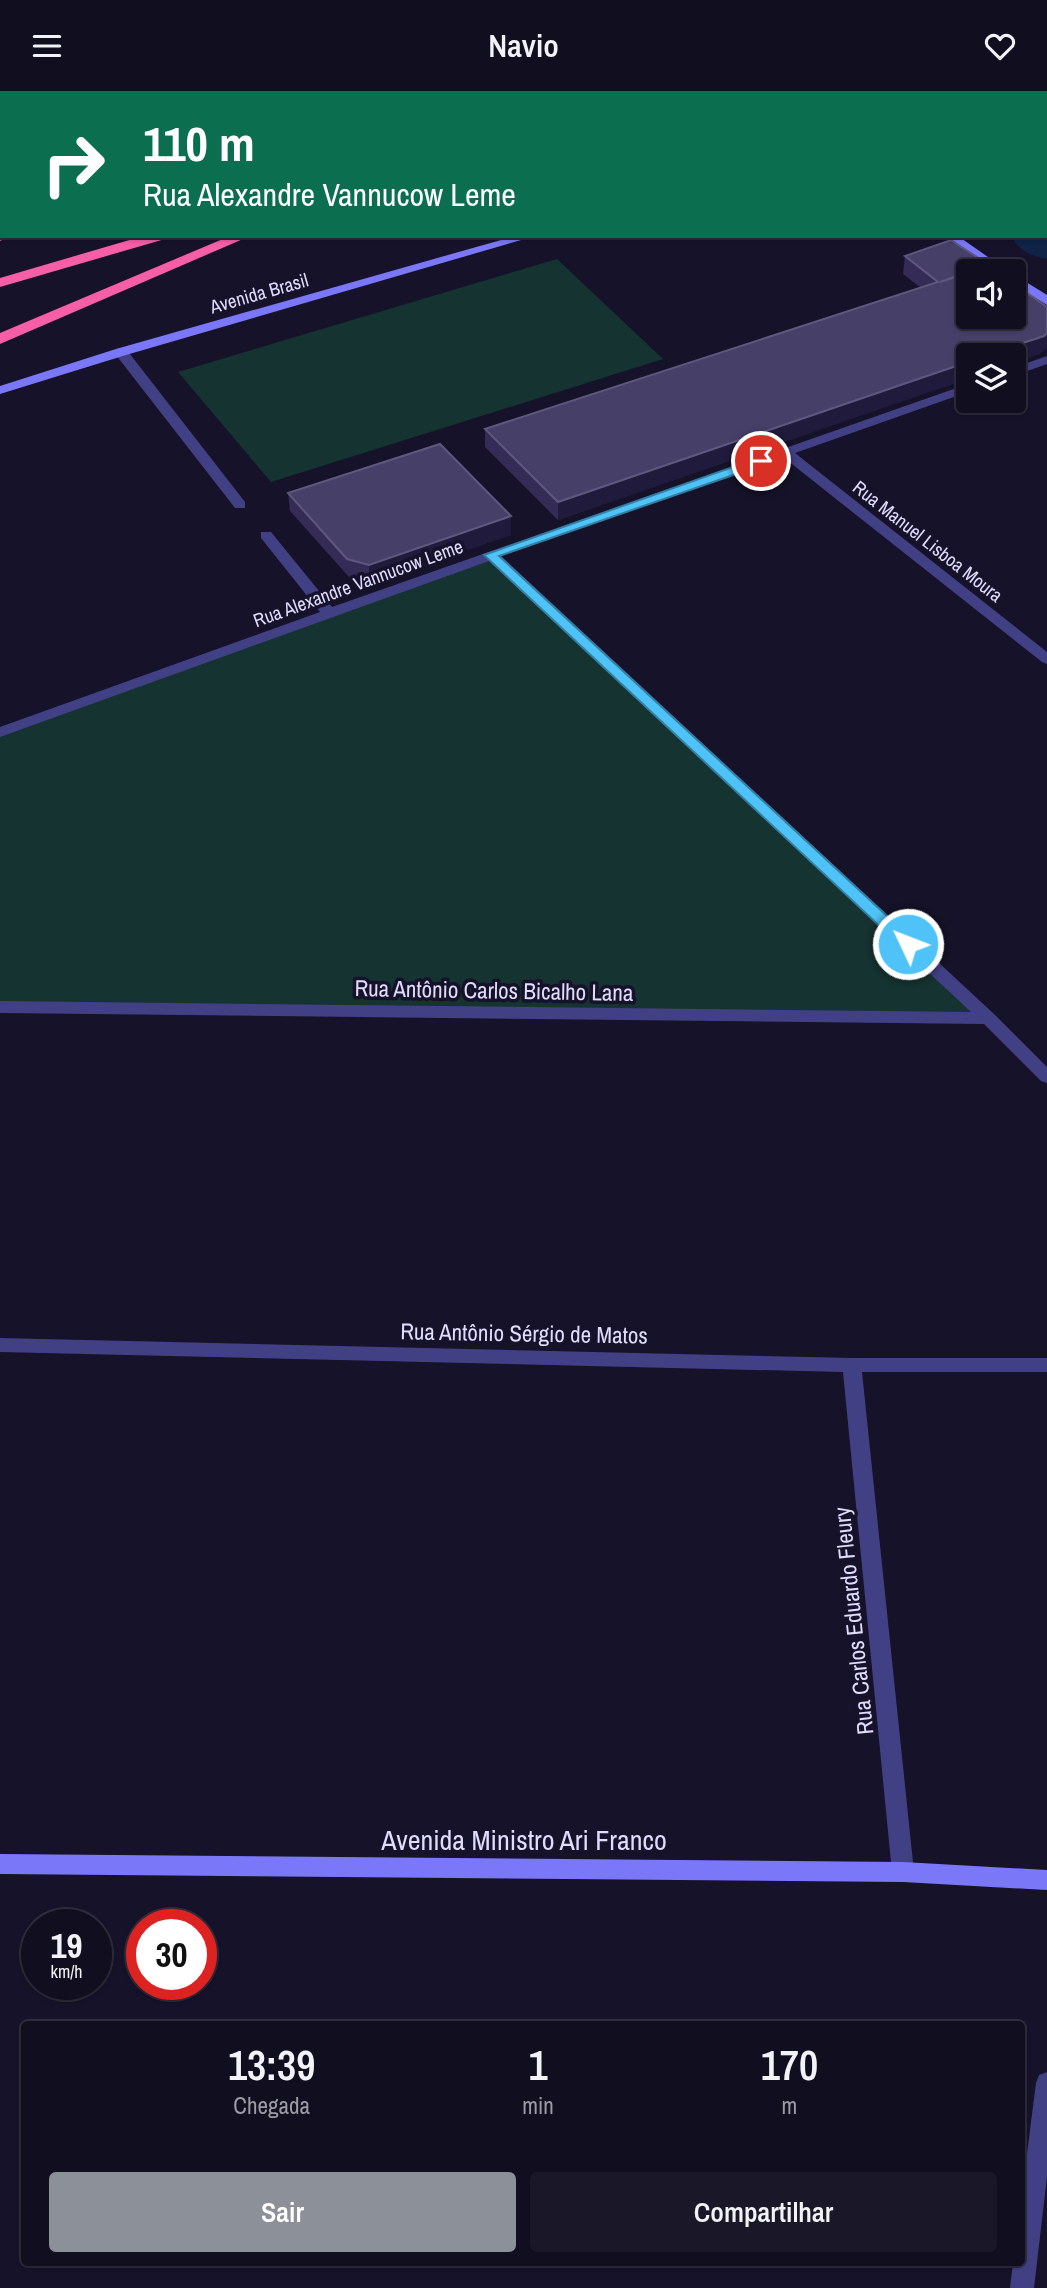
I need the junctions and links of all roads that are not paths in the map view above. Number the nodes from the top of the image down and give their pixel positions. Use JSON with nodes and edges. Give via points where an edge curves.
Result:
{"nodes":[{"id":1,"x":153,"y":238,"type":"edge"},
{"id":2,"x":238,"y":238,"type":"edge"},
{"id":3,"x":522,"y":238,"type":"edge"},
{"id":4,"x":952,"y":238,"type":"edge"},
{"id":5,"x":984,"y":259,"type":"edge"},
{"id":6,"x":0,"y":283,"type":"edge"},
{"id":7,"x":1026,"y":287,"type":"edge"},
{"id":8,"x":1047,"y":301,"type":"edge"},
{"id":9,"x":0,"y":339,"type":"edge"},
{"id":10,"x":121,"y":352,"type":"junction"},
{"id":11,"x":1047,"y":360,"type":"edge"},
{"id":12,"x":1026,"y":367,"type":"edge"},
{"id":13,"x":0,"y":390,"type":"edge"},
{"id":14,"x":956,"y":392,"type":"edge"},
{"id":15,"x":785,"y":452,"type":"junction"},
{"id":16,"x":240,"y":505,"type":"dead end"},
{"id":17,"x":266,"y":535,"type":"dead end"},
{"id":18,"x":491,"y":555,"type":"junction"},
{"id":19,"x":329,"y":613,"type":"junction"},
{"id":20,"x":1047,"y":659,"type":"edge"},
{"id":21,"x":0,"y":732,"type":"edge"},
{"id":22,"x":0,"y":1007,"type":"edge"},
{"id":23,"x":988,"y":1018,"type":"junction"},
{"id":24,"x":1047,"y":1077,"type":"edge"},
{"id":25,"x":0,"y":1345,"type":"edge"},
{"id":26,"x":852,"y":1365,"type":"junction"},
{"id":27,"x":1047,"y":1365,"type":"edge"},
{"id":28,"x":0,"y":1864,"type":"edge"},
{"id":29,"x":903,"y":1871,"type":"junction"},
{"id":30,"x":1047,"y":1880,"type":"edge"},
{"id":31,"x":1047,"y":2083,"type":"edge"},
{"id":32,"x":1025,"y":2263,"type":"edge"},
{"id":33,"x":1025,"y":2266,"type":"edge"},
{"id":34,"x":1022,"y":2288,"type":"edge"}],
"edges":[{"from":1,"to":6,"type":"highway"},
{"from":2,"to":9,"type":"highway"},
{"from":3,"to":10,"type":"street","name":"Avenida Brasil"},
{"from":4,"to":5,"type":"street"},
{"from":7,"to":8,"type":"street"},
{"from":10,"to":13,"type":"street","name":"Avenida Brasil"},
{"from":10,"to":16,"type":"street"},
{"from":11,"to":12,"type":"street"},
{"from":14,"to":15,"type":"street","name":"Rua Alexandre Vannucow Leme"},
{"from":15,"to":18,"type":"street","name":"Rua Alexandre Vannucow Leme"},
{"from":15,"to":20,"type":"street","name":"Rua Manuel Lisboa Moura"},
{"from":17,"to":19,"type":"street"},
{"from":18,"to":19,"type":"street","name":"Rua Alexandre Vannucow Leme"},
{"from":18,"to":23,"type":"street"},
{"from":19,"to":21,"type":"street","name":"Rua Alexandre Vannucow Leme"},
{"from":22,"to":23,"type":"street","name":"Rua Antônio Carlos Bicalho Lana"},
{"from":23,"to":24,"type":"street"},
{"from":25,"to":26,"type":"street","name":"Rua Antônio Sérgio de Matos"},
{"from":26,"to":27,"type":"street","name":"Rua Antônio Sérgio de Matos"},
{"from":26,"to":29,"type":"street","name":"Rua Carlos Eduardo Fleury"},
{"from":28,"to":29,"type":"street","name":"Avenida Ministro Ari Franco"},
{"from":29,"to":30,"type":"street","name":"Avenida Ministro Ari Franco"},
{"from":31,"to":32,"type":"street"},
{"from":33,"to":34,"type":"street"}]}
